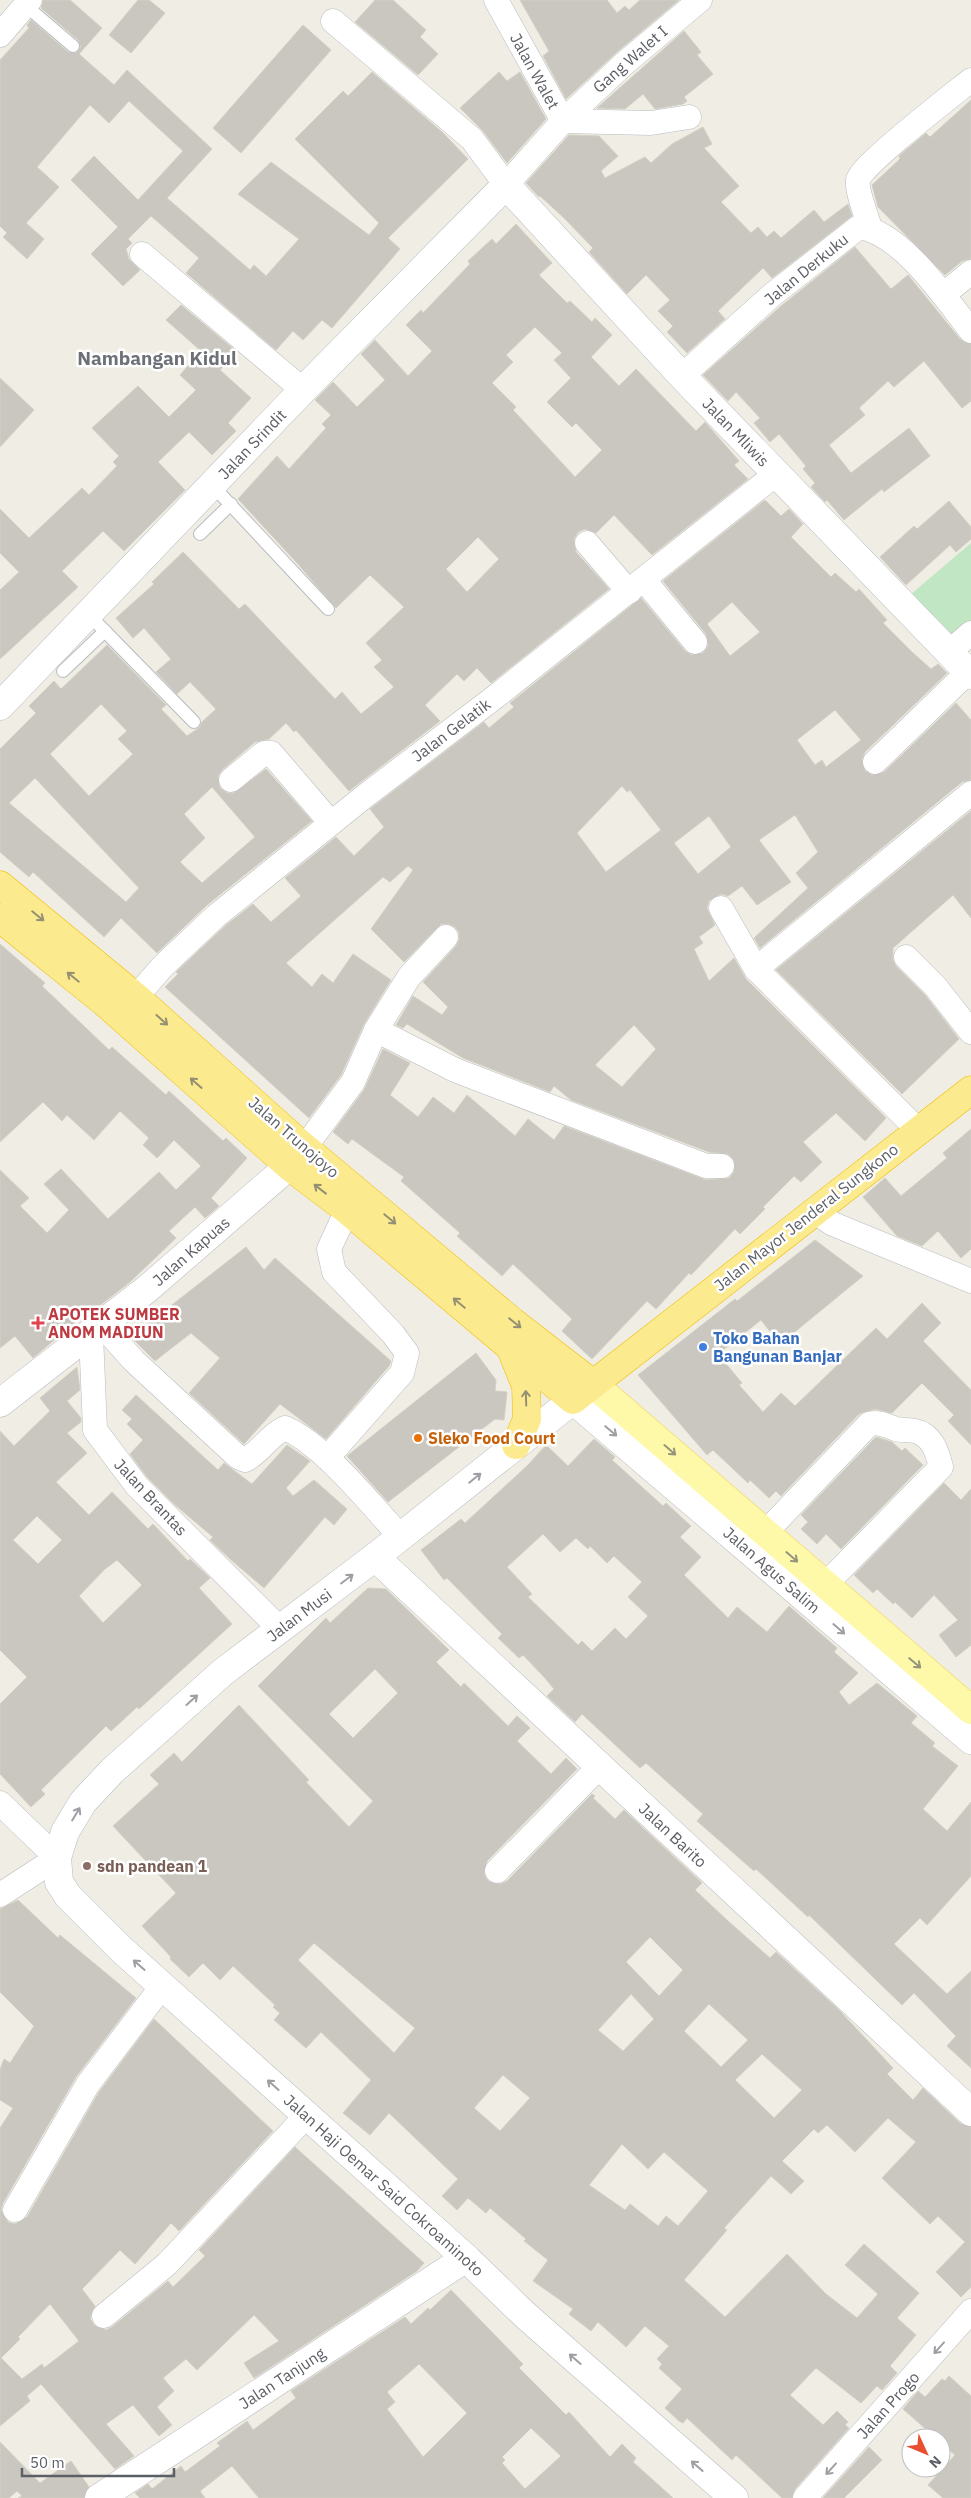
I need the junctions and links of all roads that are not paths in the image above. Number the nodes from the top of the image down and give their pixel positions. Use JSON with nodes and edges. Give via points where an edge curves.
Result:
{"nodes":[{"id":1,"x":496,"y":0,"type":"edge"},
{"id":2,"x":700,"y":0,"type":"edge"},
{"id":3,"x":28,"y":3,"type":"edge"},
{"id":4,"x":333,"y":21,"type":"dead end"},
{"id":5,"x":0,"y":36,"type":"edge"},
{"id":6,"x":73,"y":46,"type":"dead end"},
{"id":7,"x":971,"y":80,"type":"edge"},
{"id":8,"x":689,"y":117,"type":"dead end"},
{"id":9,"x":563,"y":121,"type":"junction"},
{"id":10,"x":506,"y":185,"type":"junction"},
{"id":11,"x":870,"y":228,"type":"junction"},
{"id":12,"x":142,"y":254,"type":"dead end"},
{"id":13,"x":971,"y":272,"type":"edge"},
{"id":14,"x":943,"y":295,"type":"junction"},
{"id":15,"x":971,"y":331,"type":"edge"},
{"id":16,"x":682,"y":376,"type":"junction"},
{"id":17,"x":303,"y":390,"type":"junction"},
{"id":18,"x":776,"y":474,"type":"junction"},
{"id":19,"x":212,"y":485,"type":"junction"},
{"id":20,"x":231,"y":504,"type":"junction"},
{"id":21,"x":200,"y":534,"type":"dead end"},
{"id":22,"x":587,"y":543,"type":"dead end"},
{"id":23,"x":636,"y":586,"type":"junction"},
{"id":24,"x":328,"y":609,"type":"dead end"},
{"id":25,"x":96,"y":623,"type":"junction"},
{"id":26,"x":971,"y":633,"type":"edge"},
{"id":27,"x":695,"y":642,"type":"dead end"},
{"id":28,"x":949,"y":652,"type":"junction"},
{"id":29,"x":64,"y":671,"type":"dead end"},
{"id":30,"x":970,"y":674,"type":"edge"},
{"id":31,"x":0,"y":706,"type":"edge"},
{"id":32,"x":194,"y":722,"type":"dead end"},
{"id":33,"x":875,"y":762,"type":"dead end"},
{"id":34,"x":231,"y":780,"type":"dead end"},
{"id":35,"x":971,"y":793,"type":"edge"},
{"id":36,"x":332,"y":823,"type":"junction"},
{"id":37,"x":0,"y":885,"type":"edge"},
{"id":38,"x":720,"y":908,"type":"dead end"},
{"id":39,"x":0,"y":918,"type":"edge"},
{"id":40,"x":446,"y":937,"type":"dead end"},
{"id":41,"x":906,"y":957,"type":"dead end"},
{"id":42,"x":756,"y":969,"type":"junction"},
{"id":43,"x":136,"y":997,"type":"junction"},
{"id":44,"x":376,"y":1030,"type":"junction"},
{"id":45,"x":971,"y":1032,"type":"edge"},
{"id":46,"x":971,"y":1090,"type":"edge"},
{"id":47,"x":917,"y":1129,"type":"junction"},
{"id":48,"x":297,"y":1156,"type":"junction"},
{"id":49,"x":722,"y":1166,"type":"dead end"},
{"id":50,"x":354,"y":1202,"type":"junction"},
{"id":51,"x":816,"y":1212,"type":"junction"},
{"id":52,"x":971,"y":1282,"type":"edge"},
{"id":53,"x":96,"y":1329,"type":"junction"},
{"id":54,"x":510,"y":1345,"type":"junction"},
{"id":55,"x":583,"y":1392,"type":"junction"},
{"id":56,"x":0,"y":1402,"type":"edge"},
{"id":57,"x":516,"y":1445,"type":"junction"},
{"id":58,"x":327,"y":1458,"type":"junction"},
{"id":59,"x":765,"y":1533,"type":"junction"},
{"id":60,"x":401,"y":1537,"type":"junction"},
{"id":61,"x":376,"y":1557,"type":"junction"},
{"id":62,"x":825,"y":1585,"type":"junction"},
{"id":63,"x":280,"y":1629,"type":"junction"},
{"id":64,"x":884,"y":1652,"type":"junction"},
{"id":65,"x":970,"y":1729,"type":"edge"},
{"id":66,"x":600,"y":1766,"type":"junction"},
{"id":67,"x":0,"y":1803,"type":"edge"},
{"id":68,"x":57,"y":1858,"type":"junction"},
{"id":69,"x":497,"y":1871,"type":"dead end"},
{"id":70,"x":0,"y":1895,"type":"edge"},
{"id":71,"x":163,"y":1985,"type":"junction"},
{"id":72,"x":971,"y":2112,"type":"edge"},
{"id":73,"x":307,"y":2115,"type":"junction"},
{"id":74,"x":15,"y":2210,"type":"dead end"},
{"id":75,"x":466,"y":2258,"type":"junction"},
{"id":76,"x":971,"y":2311,"type":"edge"},
{"id":77,"x":104,"y":2316,"type":"dead end"},
{"id":78,"x":99,"y":2498,"type":"edge"},
{"id":79,"x":734,"y":2498,"type":"edge"},
{"id":80,"x":805,"y":2498,"type":"edge"}],
"edges":[{"from":1,"to":9,"type":"street","name":"Jalan Walet"},
{"from":2,"to":9,"type":"street","name":"Gang Walet I","via":[[626,62]]},
{"from":3,"to":5,"type":"street"},
{"from":3,"to":6,"type":"lane"},
{"from":4,"to":10,"type":"street","via":[[472,139]]},
{"from":7,"to":11,"type":"street","via":[[859,175],[858,186]]},
{"from":8,"to":9,"type":"street","via":[[652,123]]},
{"from":9,"to":10,"type":"street","name":"Jalan Walet"},
{"from":10,"to":16,"type":"main road","name":"Jalan Mliwis"},
{"from":10,"to":17,"type":"main road","name":"Jalan Srindit"},
{"from":11,"to":14,"type":"street","via":[[909,258]]},
{"from":11,"to":16,"type":"street","name":"Jalan Derkuku","via":[[859,227],[849,234],[772,295]]},
{"from":12,"to":17,"type":"street"},
{"from":13,"to":14,"type":"street"},
{"from":14,"to":15,"type":"street"},
{"from":16,"to":18,"type":"main road","name":"Jalan Mliwis"},
{"from":17,"to":19,"type":"main road","name":"Jalan Srindit"},
{"from":18,"to":23,"type":"street","name":"Jalan Gelatik"},
{"from":18,"to":28,"type":"main road","name":"Jalan Mliwis"},
{"from":19,"to":20,"type":"lane"},
{"from":19,"to":25,"type":"main road","name":"Jalan Srindit"},
{"from":20,"to":21,"type":"lane"},
{"from":20,"to":24,"type":"lane"},
{"from":22,"to":23,"type":"street"},
{"from":23,"to":27,"type":"street"},
{"from":23,"to":36,"type":"street","name":"Jalan Gelatik"},
{"from":25,"to":29,"type":"lane"},
{"from":25,"to":31,"type":"main road","name":"Jalan Srindit"},
{"from":25,"to":32,"type":"lane"},
{"from":26,"to":28,"type":"street"},
{"from":28,"to":30,"type":"main road","name":"Jalan Mliwis"},
{"from":30,"to":33,"type":"street"},
{"from":34,"to":36,"type":"street","via":[[264,753],[270,753]]},
{"from":35,"to":42,"type":"street"},
{"from":36,"to":43,"type":"street","name":"Jalan Gelatik","via":[[216,916],[163,966]]},
{"from":37,"to":43,"type":"highway","name":"Jalan Trunojoyo","one_way":true},
{"from":38,"to":42,"type":"street"},
{"from":48,"to":39,"type":"highway","name":"Jalan Trunojoyo","one_way":true},
{"from":40,"to":44,"type":"street","via":[[409,977]]},
{"from":41,"to":45,"type":"street","via":[[935,986]]},
{"from":42,"to":47,"type":"street"},
{"from":43,"to":48,"type":"highway","name":"Jalan Trunojoyo","one_way":true},
{"from":44,"to":48,"type":"street","via":[[354,1082]]},
{"from":44,"to":49,"type":"street","via":[[456,1070],[706,1166]]},
{"from":46,"to":47,"type":"highway","name":"Jalan Mayor Jenderal Sungkono"},
{"from":47,"to":51,"type":"highway","name":"Jalan Mayor Jenderal Sungkono"},
{"from":48,"to":50,"type":"highway","name":"Jalan Trunojoyo"},
{"from":48,"to":53,"type":"main road","name":"Jalan Kapuas"},
{"from":54,"to":50,"type":"highway","name":"Jalan Trunojoyo","one_way":true},
{"from":50,"to":55,"type":"highway","name":"Jalan Trunojoyo","one_way":true,"via":[[513,1322]]},
{"from":50,"to":58,"type":"street","via":[[329,1249],[334,1272],[407,1353],[402,1373]]},
{"from":51,"to":52,"type":"street","via":[[833,1224]]},
{"from":51,"to":55,"type":"highway","name":"Jalan Mayor Jenderal Sungkono"},
{"from":53,"to":56,"type":"main road","name":"Jalan Kapuas"},
{"from":53,"to":58,"type":"street","via":[[238,1457],[246,1460],[257,1454],[284,1428],[295,1432]]},
{"from":53,"to":63,"type":"street","name":"Jalan Brantas","via":[[95,1430],[137,1486]]},
{"from":54,"to":55,"type":"highway","name":"Jalan Trunojoyo"},
{"from":57,"to":54,"type":"highway","one_way":true,"via":[[527,1419],[526,1386]]},
{"from":55,"to":57,"type":"main road","name":"Jalan Musi"},
{"from":55,"to":59,"type":"main road","one_way":true},
{"from":55,"to":64,"type":"main road","name":"Jalan Agus Salim","one_way":true},
{"from":60,"to":57,"type":"main road","name":"Jalan Musi","one_way":true},
{"from":58,"to":60,"type":"street"},
{"from":59,"to":62,"type":"main road","one_way":true},
{"from":59,"to":62,"type":"street","via":[[869,1424],[877,1423],[902,1431],[914,1430],[927,1436],[937,1452],[941,1467]]},
{"from":60,"to":61,"type":"main road","name":"Jalan Musi"},
{"from":63,"to":61,"type":"main road","name":"Jalan Musi","one_way":true},
{"from":61,"to":66,"type":"main road","name":"Jalan Barito"},
{"from":62,"to":64,"type":"main road"},
{"from":68,"to":63,"type":"main road","name":"Jalan Musi","one_way":true,"via":[[65,1832],[83,1802],[112,1771],[223,1672]]},
{"from":64,"to":65,"type":"main road","one_way":true},
{"from":66,"to":69,"type":"street"},
{"from":66,"to":72,"type":"main road","name":"Jalan Barito"},
{"from":67,"to":68,"type":"street"},
{"from":68,"to":70,"type":"street"},
{"from":71,"to":68,"type":"main road","name":"Jalan Haji Oemar Said Cokroaminoto","one_way":true,"via":[[68,1896],[59,1882]]},
{"from":73,"to":71,"type":"main road","name":"Jalan Haji Oemar Said Cokroaminoto","one_way":true},
{"from":71,"to":74,"type":"street","via":[[88,2084]]},
{"from":73,"to":75,"type":"main road","name":"Jalan Haji Oemar Said Cokroaminoto"},
{"from":73,"to":77,"type":"street","via":[[167,2264]]},
{"from":75,"to":78,"type":"main road","name":"Jalan Tanjung"},
{"from":79,"to":75,"type":"main road","name":"Jalan Haji Oemar Said Cokroaminoto","one_way":true,"via":[[525,2315]]},
{"from":76,"to":80,"type":"street","name":"Jalan Progo","one_way":true}]}
